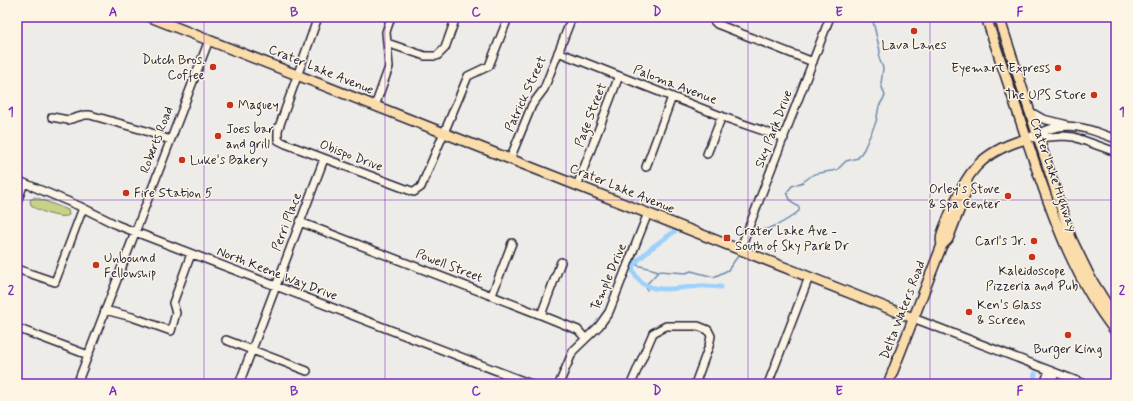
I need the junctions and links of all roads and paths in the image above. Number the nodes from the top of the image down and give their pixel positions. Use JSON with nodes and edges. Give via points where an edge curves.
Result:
{"nodes":[{"id":1,"x":150,"y":17,"type":"edge"},
{"id":2,"x":318,"y":17,"type":"edge"},
{"id":3,"x":392,"y":17,"type":"edge"},
{"id":4,"x":456,"y":17,"type":"edge"},
{"id":5,"x":572,"y":17,"type":"edge"},
{"id":6,"x":830,"y":17,"type":"edge"},
{"id":7,"x":986,"y":17,"type":"edge"},
{"id":8,"x":999,"y":17,"type":"edge"},
{"id":9,"x":1004,"y":17,"type":"edge"},
{"id":10,"x":714,"y":19,"type":"edge"},
{"id":11,"x":506,"y":23,"type":"dead end"},
{"id":12,"x":209,"y":40,"type":"junction"},
{"id":13,"x":387,"y":43,"type":"junction"},
{"id":14,"x":1010,"y":51,"type":"junction"},
{"id":15,"x":558,"y":52,"type":"junction"},
{"id":16,"x":814,"y":62,"type":"junction"},
{"id":17,"x":297,"y":75,"type":"junction"},
{"id":18,"x":618,"y":76,"type":"junction"},
{"id":19,"x":672,"y":97,"type":"junction"},
{"id":20,"x":375,"y":106,"type":"junction"},
{"id":21,"x":1030,"y":111,"type":"junction"},
{"id":22,"x":722,"y":116,"type":"junction"},
{"id":23,"x":52,"y":117,"type":"dead end"},
{"id":24,"x":1070,"y":125,"type":"junction"},
{"id":25,"x":444,"y":133,"type":"junction"},
{"id":26,"x":1038,"y":136,"type":"junction"},
{"id":27,"x":784,"y":138,"type":"junction"},
{"id":28,"x":1026,"y":139,"type":"junction"},
{"id":29,"x":1116,"y":139,"type":"edge"},
{"id":30,"x":170,"y":140,"type":"junction"},
{"id":31,"x":1116,"y":152,"type":"edge"},
{"id":32,"x":707,"y":154,"type":"dead end"},
{"id":33,"x":324,"y":159,"type":"junction"},
{"id":34,"x":510,"y":159,"type":"junction"},
{"id":35,"x":646,"y":167,"type":"dead end"},
{"id":36,"x":21,"y":182,"type":"edge"},
{"id":37,"x":577,"y":186,"type":"junction"},
{"id":38,"x":17,"y":202,"type":"edge"},
{"id":39,"x":83,"y":208,"type":"junction"},
{"id":40,"x":648,"y":213,"type":"junction"},
{"id":41,"x":300,"y":222,"type":"junction"},
{"id":42,"x":135,"y":232,"type":"junction"},
{"id":43,"x":512,"y":243,"type":"dead end"},
{"id":44,"x":740,"y":250,"type":"junction"},
{"id":45,"x":192,"y":254,"type":"junction"},
{"id":46,"x":561,"y":262,"type":"dead end"},
{"id":47,"x":17,"y":269,"type":"edge"},
{"id":48,"x":809,"y":277,"type":"junction"},
{"id":49,"x":275,"y":286,"type":"junction"},
{"id":50,"x":492,"y":295,"type":"junction"},
{"id":51,"x":105,"y":310,"type":"junction"},
{"id":52,"x":541,"y":315,"type":"junction"},
{"id":53,"x":913,"y":318,"type":"junction"},
{"id":54,"x":1116,"y":319,"type":"edge"},
{"id":55,"x":17,"y":328,"type":"edge"},
{"id":56,"x":1116,"y":332,"type":"edge"},
{"id":57,"x":586,"y":338,"type":"junction"},
{"id":58,"x":226,"y":340,"type":"dead end"},
{"id":59,"x":251,"y":349,"type":"junction"},
{"id":60,"x":88,"y":355,"type":"junction"},
{"id":61,"x":307,"y":371,"type":"dead end"},
{"id":62,"x":1052,"y":372,"type":"junction"},
{"id":63,"x":77,"y":384,"type":"edge"},
{"id":64,"x":239,"y":384,"type":"edge"},
{"id":65,"x":531,"y":384,"type":"edge"},
{"id":66,"x":558,"y":384,"type":"edge"},
{"id":67,"x":632,"y":384,"type":"edge"},
{"id":68,"x":695,"y":384,"type":"edge"},
{"id":69,"x":768,"y":384,"type":"edge"},
{"id":70,"x":888,"y":384,"type":"edge"},
{"id":71,"x":1044,"y":384,"type":"edge"},
{"id":72,"x":1050,"y":384,"type":"edge"},
{"id":73,"x":1085,"y":384,"type":"edge"}],
"edges":[{"from":1,"to":12,"type":"main road","name":"Crater Lake Avenue"},
{"from":2,"to":17,"type":"street"},
{"from":3,"to":13,"type":"street","via":[[386,32]]},
{"from":4,"to":13,"type":"street","via":[[445,48],[437,56],[425,56]]},
{"from":5,"to":15,"type":"street","name":"Patrick Street"},
{"from":6,"to":16,"type":"street","name":"Sky Park Drive"},
{"from":7,"to":28,"type":"main road","name":"Crater Lake Highway"},
{"from":8,"to":14,"type":"main road","name":"Crater Lake Highway"},
{"from":9,"to":14,"type":"main road","via":[[1009,32]]},
{"from":10,"to":16,"type":"street","via":[[732,30]]},
{"from":11,"to":25,"type":"street","via":[[489,66],[471,74],[465,82]]},
{"from":12,"to":17,"type":"main road","name":"Crater Lake Avenue"},
{"from":12,"to":30,"type":"street","name":"Roberts Road"},
{"from":13,"to":20,"type":"street","via":[[389,67]]},
{"from":14,"to":21,"type":"main road","name":"Crater Lake Highway"},
{"from":15,"to":18,"type":"street","name":"Paloma Avenue"},
{"from":15,"to":34,"type":"street","name":"Patrick Street","via":[[544,89],[532,105]]},
{"from":16,"to":27,"type":"street","name":"Sky Park Drive"},
{"from":17,"to":20,"type":"main road","name":"Crater Lake Avenue"},
{"from":17,"to":33,"type":"street","name":"Obispo Drive","via":[[278,130],[278,140]]},
{"from":18,"to":19,"type":"street","name":"Paloma Avenue"},
{"from":18,"to":37,"type":"street","name":"Page Street"},
{"from":19,"to":22,"type":"street","name":"Paloma Avenue"},
{"from":19,"to":35,"type":"street"},
{"from":20,"to":25,"type":"main road","name":"Crater Lake Avenue"},
{"from":21,"to":24,"type":"street","via":[[1043,119]]},
{"from":21,"to":26,"type":"main road","name":"Crater Lake Highway"},
{"from":22,"to":27,"type":"street","name":"Paloma Avenue"},
{"from":22,"to":32,"type":"street"},
{"from":23,"to":30,"type":"street","via":[[68,120],[90,115]]},
{"from":24,"to":26,"type":"street","name":"Delta Waters Road","via":[[1058,126]]},
{"from":24,"to":29,"type":"street","name":"Delta Waters Road"},
{"from":25,"to":33,"type":"street","name":"Obispo Drive","via":[[418,191],[411,192]]},
{"from":25,"to":34,"type":"main road","name":"Crater Lake Avenue"},
{"from":26,"to":28,"type":"street","name":"Delta Waters Road"},
{"from":26,"to":31,"type":"street","name":"Delta Waters Road","via":[[1074,137]]},
{"from":26,"to":54,"type":"main road","name":"Crater Lake Highway","via":[[1071,238],[1090,280]]},
{"from":27,"to":44,"type":"street","name":"Sky Park Drive"},
{"from":28,"to":53,"type":"main road","name":"Delta Waters Road","via":[[1007,145],[985,157],[959,191],[941,236],[942,245]]},
{"from":28,"to":56,"type":"main road","name":"Crater Lake Highway","via":[[1052,215],[1073,263],[1097,306]]},
{"from":30,"to":42,"type":"street","name":"Roberts Road"},
{"from":33,"to":41,"type":"street","name":"Perri Place"},
{"from":34,"to":37,"type":"main road","name":"Crater Lake Avenue"},
{"from":36,"to":38,"type":"street"},
{"from":36,"to":39,"type":"street","name":"North Keene Way Drive"},
{"from":37,"to":40,"type":"main road","name":"Crater Lake Avenue"},
{"from":39,"to":42,"type":"street","name":"North Keene Way Drive","via":[[104,220]]},
{"from":39,"to":47,"type":"street","via":[[55,282]]},
{"from":40,"to":44,"type":"main road","name":"Crater Lake Avenue"},
{"from":40,"to":57,"type":"street","name":"Temple Drive","via":[[609,312]]},
{"from":41,"to":49,"type":"street","name":"Perri Place"},
{"from":41,"to":50,"type":"street","name":"Powell Street"},
{"from":42,"to":45,"type":"street","name":"North Keene Way Drive"},
{"from":42,"to":51,"type":"street","name":"Roberts Road"},
{"from":43,"to":50,"type":"street"},
{"from":44,"to":48,"type":"main road","name":"Crater Lake Avenue"},
{"from":45,"to":49,"type":"street","name":"North Keene Way Drive"},
{"from":45,"to":51,"type":"street","via":[[173,303],[176,313],[170,332],[132,317]]},
{"from":46,"to":52,"type":"street"},
{"from":48,"to":53,"type":"main road","name":"Crater Lake Avenue"},
{"from":48,"to":69,"type":"street"},
{"from":49,"to":59,"type":"street","name":"Perri Place"},
{"from":49,"to":65,"type":"street","name":"North Keene Way Drive"},
{"from":50,"to":52,"type":"street","name":"Powell Street"},
{"from":51,"to":60,"type":"street","name":"Roberts Road"},
{"from":52,"to":57,"type":"street","name":"Powell Street","via":[[578,330]]},
{"from":53,"to":62,"type":"street","name":"Crater Lake Avenue"},
{"from":53,"to":70,"type":"main road","name":"Delta Waters Road"},
{"from":55,"to":60,"type":"street"},
{"from":57,"to":66,"type":"street","name":"Temple Drive","via":[[570,356]]},
{"from":58,"to":59,"type":"street"},
{"from":59,"to":61,"type":"street"},
{"from":59,"to":64,"type":"street","name":"Perri Place"},
{"from":60,"to":63,"type":"street","name":"Roberts Road"},
{"from":62,"to":71,"type":"street"},
{"from":62,"to":72,"type":"street"},
{"from":62,"to":73,"type":"street","name":"Crater Lake Avenue"},
{"from":67,"to":68,"type":"street","via":[[650,338],[662,327],[698,326],[710,332],[709,346]]}]}
